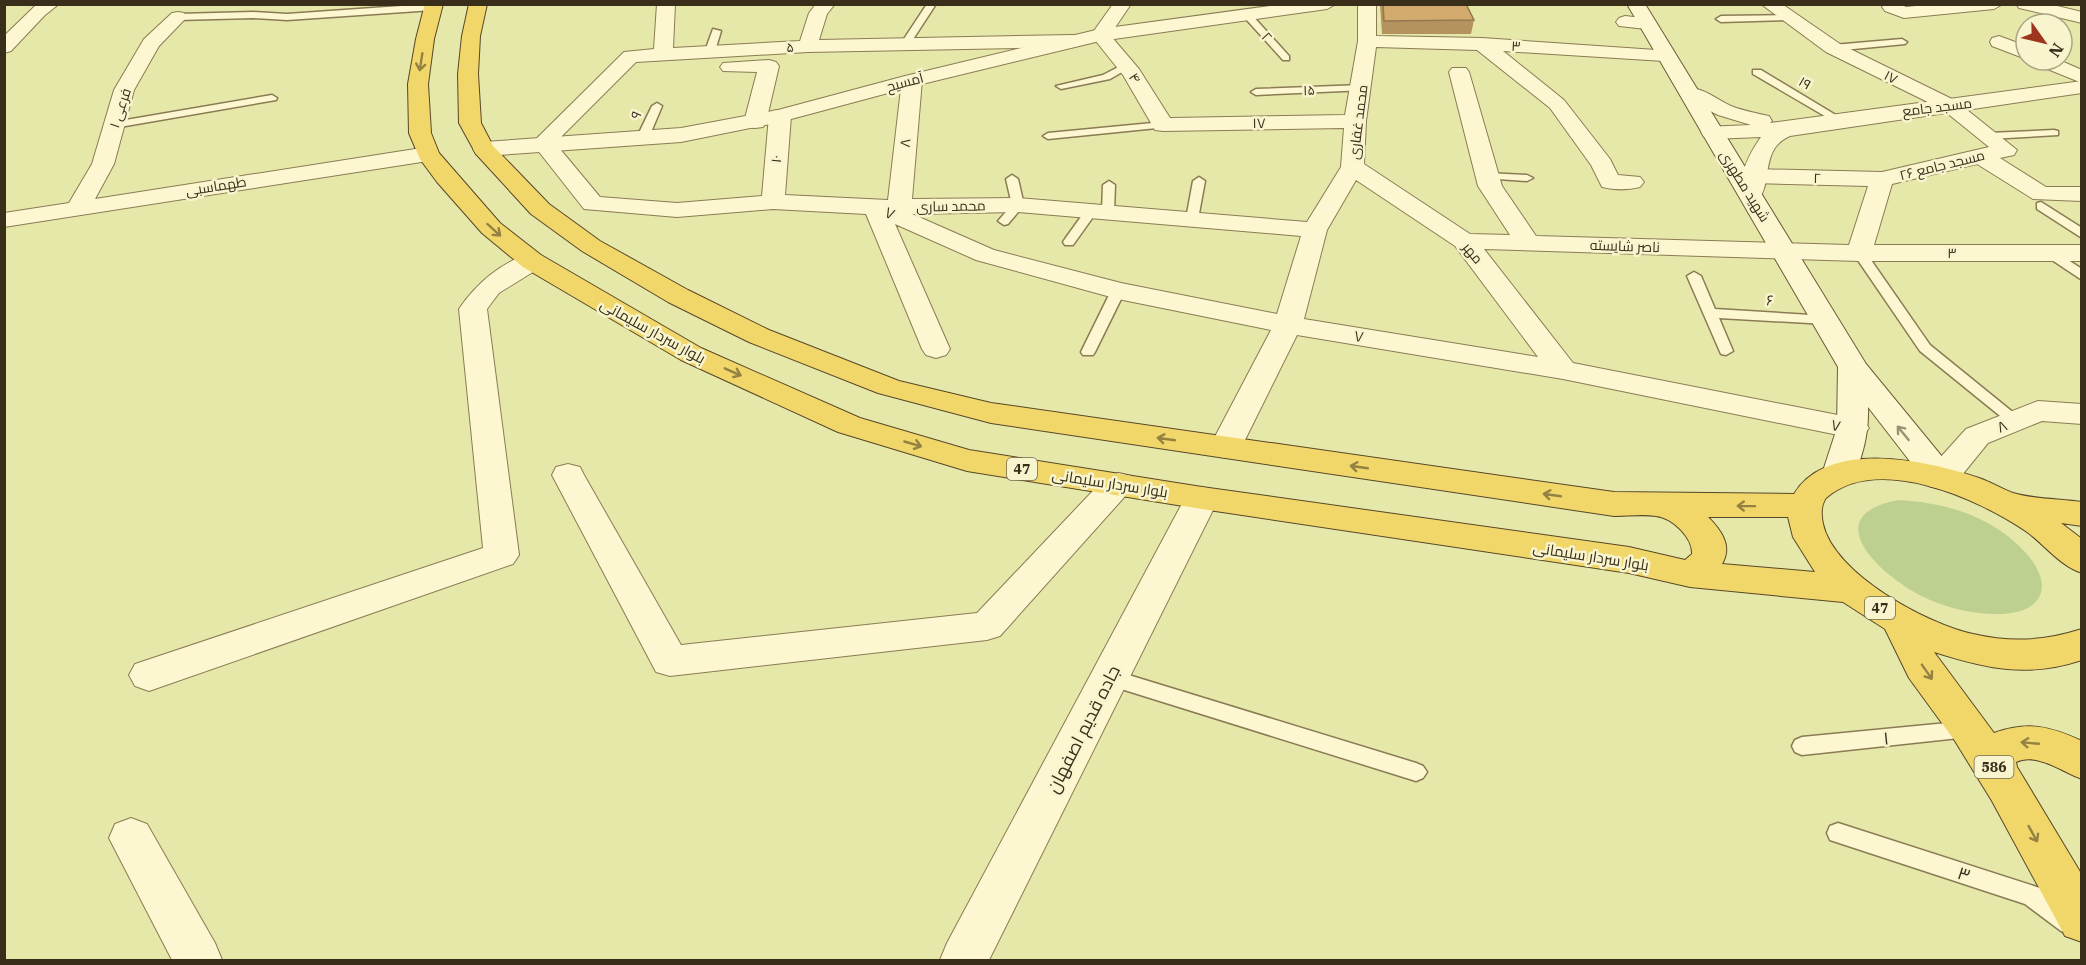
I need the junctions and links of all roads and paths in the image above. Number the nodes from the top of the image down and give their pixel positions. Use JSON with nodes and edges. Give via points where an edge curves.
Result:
{"nodes":[{"id":1,"x":478,"y":4,"type":"edge"},
{"id":2,"x":666,"y":4,"type":"edge"},
{"id":3,"x":826,"y":4,"type":"edge"},
{"id":4,"x":932,"y":4,"type":"edge"},
{"id":5,"x":1122,"y":4,"type":"edge"},
{"id":6,"x":1367,"y":4,"type":"edge"},
{"id":7,"x":1994,"y":4,"type":"edge"},
{"id":8,"x":2025,"y":4,"type":"edge"},
{"id":9,"x":1316,"y":5,"type":"edge"},
{"id":10,"x":433,"y":6,"type":"edge"},
{"id":11,"x":1891,"y":7,"type":"dead end"},
{"id":12,"x":44,"y":8,"type":"edge"},
{"id":13,"x":1773,"y":12,"type":"edge"},
{"id":14,"x":1248,"y":16,"type":"junction"},
{"id":15,"x":178,"y":17,"type":"joint"},
{"id":16,"x":2082,"y":18,"type":"edge"},
{"id":17,"x":1721,"y":19,"type":"dead end"},
{"id":18,"x":716,"y":31,"type":"dead end"},
{"id":19,"x":1645,"y":31,"type":"edge"},
{"id":20,"x":1100,"y":35,"type":"junction"},
{"id":21,"x":1073,"y":41,"type":"junction"},
{"id":22,"x":1367,"y":41,"type":"junction"},
{"id":23,"x":1902,"y":42,"type":"dead end"},
{"id":24,"x":1999,"y":42,"type":"dead end"},
{"id":25,"x":1482,"y":44,"type":"junction"},
{"id":26,"x":905,"y":45,"type":"junction"},
{"id":27,"x":808,"y":46,"type":"junction"},
{"id":28,"x":4,"y":47,"type":"edge"},
{"id":29,"x":1833,"y":48,"type":"junction"},
{"id":30,"x":2014,"y":48,"type":"edge"},
{"id":31,"x":710,"y":51,"type":"junction"},
{"id":32,"x":663,"y":54,"type":"junction"},
{"id":33,"x":1286,"y":58,"type":"dead end"},
{"id":34,"x":1126,"y":66,"type":"junction"},
{"id":35,"x":677,"y":69,"type":"dead end"},
{"id":36,"x":1458,"y":72,"type":"dead end"},
{"id":37,"x":1757,"y":72,"type":"dead end"},
{"id":38,"x":912,"y":80,"type":"junction"},
{"id":39,"x":1060,"y":86,"type":"dead end"},
{"id":40,"x":2082,"y":87,"type":"edge"},
{"id":41,"x":1362,"y":88,"type":"junction"},
{"id":42,"x":1256,"y":92,"type":"dead end"},
{"id":43,"x":1689,"y":93,"type":"junction"},
{"id":44,"x":272,"y":98,"type":"dead end"},
{"id":45,"x":1949,"y":105,"type":"junction"},
{"id":46,"x":657,"y":106,"type":"dead end"},
{"id":47,"x":780,"y":116,"type":"junction"},
{"id":48,"x":1839,"y":120,"type":"junction"},
{"id":49,"x":1356,"y":121,"type":"junction"},
{"id":50,"x":755,"y":122,"type":"junction"},
{"id":51,"x":114,"y":125,"type":"junction"},
{"id":52,"x":1163,"y":125,"type":"junction"},
{"id":53,"x":1792,"y":128,"type":"junction"},
{"id":54,"x":1707,"y":132,"type":"junction"},
{"id":55,"x":2054,"y":133,"type":"dead end"},
{"id":56,"x":1048,"y":136,"type":"dead end"},
{"id":57,"x":643,"y":137,"type":"junction"},
{"id":58,"x":543,"y":143,"type":"junction"},
{"id":59,"x":1984,"y":146,"type":"junction"},
{"id":60,"x":484,"y":149,"type":"junction"},
{"id":61,"x":428,"y":154,"type":"junction"},
{"id":62,"x":1352,"y":167,"type":"junction"},
{"id":63,"x":1487,"y":176,"type":"junction"},
{"id":64,"x":1527,"y":178,"type":"dead end"},
{"id":65,"x":1012,"y":179,"type":"dead end"},
{"id":66,"x":1882,"y":179,"type":"junction"},
{"id":67,"x":1198,"y":182,"type":"dead end"},
{"id":68,"x":1632,"y":182,"type":"dead end"},
{"id":69,"x":1109,"y":184,"type":"dead end"},
{"id":70,"x":1751,"y":185,"type":"junction"},
{"id":71,"x":2082,"y":194,"type":"edge"},
{"id":72,"x":773,"y":202,"type":"junction"},
{"id":73,"x":2041,"y":206,"type":"dead end"},
{"id":74,"x":887,"y":207,"type":"junction"},
{"id":75,"x":78,"y":208,"type":"junction"},
{"id":76,"x":1100,"y":211,"type":"junction"},
{"id":77,"x":1011,"y":213,"type":"junction"},
{"id":78,"x":1192,"y":219,"type":"junction"},
{"id":79,"x":4,"y":220,"type":"edge"},
{"id":80,"x":1315,"y":230,"type":"junction"},
{"id":81,"x":2082,"y":234,"type":"edge"},
{"id":82,"x":1464,"y":241,"type":"junction"},
{"id":83,"x":1069,"y":242,"type":"dead end"},
{"id":84,"x":1528,"y":243,"type":"junction"},
{"id":85,"x":1786,"y":250,"type":"junction"},
{"id":86,"x":1859,"y":253,"type":"junction"},
{"id":87,"x":2051,"y":253,"type":"junction"},
{"id":88,"x":2082,"y":253,"type":"edge"},
{"id":89,"x":532,"y":261,"type":"junction"},
{"id":90,"x":1694,"y":276,"type":"dead end"},
{"id":91,"x":2082,"y":276,"type":"edge"},
{"id":92,"x":1118,"y":291,"type":"junction"},
{"id":93,"x":1711,"y":313,"type":"junction"},
{"id":94,"x":1827,"y":320,"type":"junction"},
{"id":95,"x":1288,"y":325,"type":"junction"},
{"id":96,"x":936,"y":349,"type":"dead end"},
{"id":97,"x":1726,"y":351,"type":"dead end"},
{"id":98,"x":1088,"y":352,"type":"dead end"},
{"id":99,"x":1853,"y":367,"type":"junction"},
{"id":100,"x":1563,"y":370,"type":"junction"},
{"id":101,"x":2082,"y":414,"type":"edge"},
{"id":102,"x":2015,"y":421,"type":"junction"},
{"id":103,"x":1853,"y":429,"type":"junction"},
{"id":104,"x":1225,"y":448,"type":"junction"},
{"id":105,"x":1838,"y":474,"type":"junction"},
{"id":106,"x":568,"y":475,"type":"dead end"},
{"id":107,"x":1941,"y":478,"type":"junction"},
{"id":108,"x":1119,"y":484,"type":"junction"},
{"id":109,"x":1202,"y":498,"type":"junction"},
{"id":110,"x":2006,"y":503,"type":"junction"},
{"id":111,"x":1666,"y":505,"type":"junction"},
{"id":112,"x":1805,"y":506,"type":"junction"},
{"id":113,"x":2082,"y":514,"type":"edge"},
{"id":114,"x":2082,"y":560,"type":"edge"},
{"id":115,"x":1690,"y":574,"type":"junction"},
{"id":116,"x":1851,"y":589,"type":"junction"},
{"id":117,"x":1899,"y":620,"type":"junction"},
{"id":118,"x":2082,"y":644,"type":"edge"},
{"id":119,"x":149,"y":675,"type":"dead end"},
{"id":120,"x":1109,"y":677,"type":"junction"},
{"id":121,"x":1969,"y":729,"type":"junction"},
{"id":122,"x":1802,"y":746,"type":"dead end"},
{"id":123,"x":2082,"y":761,"type":"edge"},
{"id":124,"x":1996,"y":771,"type":"junction"},
{"id":125,"x":1416,"y":772,"type":"dead end"},
{"id":126,"x":1838,"y":833,"type":"dead end"},
{"id":127,"x":131,"y":838,"type":"dead end"},
{"id":128,"x":2082,"y":920,"type":"edge"},
{"id":129,"x":2082,"y":933,"type":"edge"},
{"id":130,"x":198,"y":960,"type":"edge"},
{"id":131,"x":964,"y":960,"type":"edge"}],
"edges":[{"from":1,"to":60,"type":"highway","via":[[468,74],[470,123]]},
{"from":2,"to":32,"type":"street"},
{"from":3,"to":27,"type":"street","via":[[818,13]]},
{"from":4,"to":26,"type":"lane"},
{"from":5,"to":20,"type":"street"},
{"from":6,"to":22,"type":"street","name":"محمد غفاری"},
{"from":7,"to":11,"type":"street","via":[[1904,13]]},
{"from":8,"to":16,"type":"street"},
{"from":9,"to":14,"type":"street","name":"آمسیح"},
{"from":10,"to":15,"type":"lane","via":[[287,17]]},
{"from":10,"to":61,"type":"highway","name":"بلوار سردار سلیمانی","number":"47","one_way":true,"via":[[417,84],[420,133]]},
{"from":12,"to":28,"type":"street"},
{"from":13,"to":17,"type":"lane"},
{"from":13,"to":29,"type":"street","name":"۱۷"},
{"from":14,"to":20,"type":"street","name":"آمسیح"},
{"from":14,"to":33,"type":"lane","name":"۲"},
{"from":15,"to":51,"type":"street","name":"فرعی ۱","via":[[151,43],[124,90]]},
{"from":18,"to":31,"type":"lane"},
{"from":19,"to":25,"type":"street","name":"۳"},
{"from":19,"to":43,"type":"street","name":"شهید مطهری"},
{"from":20,"to":21,"type":"street","name":"آمسیح"},
{"from":20,"to":34,"type":"street","name":"۴"},
{"from":21,"to":26,"type":"street","name":"۵"},
{"from":21,"to":38,"type":"street","name":"آمسیح"},
{"from":22,"to":25,"type":"street","name":"۳"},
{"from":22,"to":41,"type":"street","name":"محمد غفاری"},
{"from":23,"to":29,"type":"lane"},
{"from":24,"to":30,"type":"street"},
{"from":25,"to":68,"type":"street","via":[[1557,104],[1602,164],[1610,182]]},
{"from":26,"to":27,"type":"street","name":"۵"},
{"from":27,"to":31,"type":"street","name":"۵"},
{"from":29,"to":45,"type":"street","name":"۱۷"},
{"from":31,"to":32,"type":"street","name":"۵"},
{"from":32,"to":58,"type":"street","name":"۵","via":[[631,56]]},
{"from":34,"to":39,"type":"lane","via":[[1106,77]]},
{"from":34,"to":52,"type":"street","name":"۴"},
{"from":35,"to":50,"type":"street","via":[[769,66]]},
{"from":36,"to":63,"type":"street"},
{"from":37,"to":48,"type":"lane","name":"۱۹"},
{"from":38,"to":47,"type":"street","name":"آمسیح"},
{"from":38,"to":74,"type":"street","name":"۸"},
{"from":40,"to":45,"type":"street","name":"مسجد جامع"},
{"from":41,"to":42,"type":"lane","name":"۱۵"},
{"from":41,"to":49,"type":"street","name":"محمد غفاری"},
{"from":43,"to":53,"type":"street","via":[[1725,111]]},
{"from":43,"to":54,"type":"street","name":"شهید مطهری"},
{"from":44,"to":51,"type":"lane"},
{"from":45,"to":48,"type":"street","name":"مسجد جامع"},
{"from":45,"to":59,"type":"street","name":"۲۶ مسجد جامع"},
{"from":46,"to":57,"type":"lane","name":"۹"},
{"from":47,"to":50,"type":"street","name":"آمسیح"},
{"from":47,"to":72,"type":"street","name":"۱۰"},
{"from":48,"to":53,"type":"street","name":"مسجد جامع"},
{"from":49,"to":52,"type":"street","name":"۱۷"},
{"from":49,"to":62,"type":"street","name":"محمد غفاری"},
{"from":50,"to":57,"type":"street","name":"آمسیح","via":[[681,135]]},
{"from":51,"to":75,"type":"street","name":"فرعی ۱","via":[[104,164]]},
{"from":52,"to":56,"type":"lane"},
{"from":53,"to":54,"type":"street","name":"مسجد جامع"},
{"from":53,"to":70,"type":"street","via":[[1774,135]]},
{"from":54,"to":70,"type":"street","name":"شهید مطهری"},
{"from":55,"to":59,"type":"lane"},
{"from":57,"to":58,"type":"street","name":"آمسیح"},
{"from":58,"to":60,"type":"street","name":"آمسیح"},
{"from":58,"to":72,"type":"street","name":"محمد ساری","via":[[593,204],[677,210]]},
{"from":59,"to":66,"type":"street","name":"۲۶ مسجد جامع"},
{"from":59,"to":71,"type":"street","via":[[2041,194]]},
{"from":104,"to":60,"type":"highway","one_way":true,"via":[[991,413],[889,387],[770,340],[678,296],[591,246],[540,209]]},
{"from":61,"to":75,"type":"street","name":"طهماسبی"},
{"from":61,"to":89,"type":"highway","name":"بلوار سردار سلیمانی","number":"47","one_way":true,"via":[[491,228]]},
{"from":62,"to":80,"type":"street","name":"محمد غفاری"},
{"from":62,"to":82,"type":"street","name":"مهر"},
{"from":63,"to":64,"type":"lane"},
{"from":63,"to":84,"type":"street"},
{"from":65,"to":77,"type":"lane"},
{"from":66,"to":70,"type":"street","name":"۲"},
{"from":66,"to":86,"type":"street","name":"۲۶ مسجد جامع"},
{"from":67,"to":78,"type":"lane"},
{"from":69,"to":76,"type":"lane"},
{"from":70,"to":85,"type":"street","name":"شهید مطهری"},
{"from":72,"to":74,"type":"street","name":"محمد ساری"},
{"from":73,"to":81,"type":"lane"},
{"from":74,"to":77,"type":"street","name":"محمد ساری"},
{"from":74,"to":92,"type":"street","name":"۷","via":[[985,255]]},
{"from":74,"to":96,"type":"street"},
{"from":75,"to":79,"type":"street","name":"طهماسبی"},
{"from":76,"to":77,"type":"street","name":"محمد ساری"},
{"from":76,"to":78,"type":"street","name":"محمد ساری"},
{"from":76,"to":83,"type":"lane"},
{"from":78,"to":80,"type":"street","name":"محمد ساری"},
{"from":80,"to":95,"type":"street","name":"محمد غفاری"},
{"from":82,"to":84,"type":"street","name":"ناصر شایسته"},
{"from":82,"to":100,"type":"street","name":"مهر"},
{"from":84,"to":85,"type":"street","name":"ناصر شایسته"},
{"from":85,"to":86,"type":"street","name":"۳"},
{"from":85,"to":94,"type":"street","name":"شهید مطهری"},
{"from":86,"to":87,"type":"street","name":"۳"},
{"from":86,"to":102,"type":"lane","via":[[1924,348]]},
{"from":87,"to":88,"type":"street","name":"۳"},
{"from":87,"to":91,"type":"lane"},
{"from":89,"to":108,"type":"highway","name":"بلوار سردار سلیمانی","number":"47","one_way":true,"via":[[691,354],[849,425],[967,460]]},
{"from":89,"to":119,"type":"street","via":[[490,287],[473,309],[501,555]]},
{"from":90,"to":93,"type":"lane"},
{"from":92,"to":95,"type":"street","name":"۷"},
{"from":92,"to":98,"type":"lane"},
{"from":93,"to":94,"type":"lane","name":"۶"},
{"from":93,"to":97,"type":"lane"},
{"from":94,"to":99,"type":"street","name":"شهید مطهری"},
{"from":95,"to":100,"type":"street","name":"۷"},
{"from":95,"to":104,"type":"street","name":"محمد غفاری","via":[[1275,380]]},
{"from":99,"to":103,"type":"street"},
{"from":107,"to":99,"type":"street","name":"شهید مطهری","one_way":true},
{"from":100,"to":103,"type":"street","name":"۷"},
{"from":101,"to":102,"type":"street","name":"۸","via":[[2038,411]]},
{"from":102,"to":107,"type":"street","name":"۸","via":[[1977,436]]},
{"from":103,"to":105,"type":"street"},
{"from":111,"to":104,"type":"highway","one_way":true,"via":[[1614,504]]},
{"from":105,"to":107,"type":"highway","via":[[1870,469]]},
{"from":105,"to":112,"type":"highway","via":[[1816,487]]},
{"from":106,"to":108,"type":"street","via":[[670,661],[987,626]]},
{"from":107,"to":110,"type":"highway"},
{"from":108,"to":109,"type":"highway","name":"بلوار سردار سلیمانی","number":"47"},
{"from":109,"to":115,"type":"highway","name":"بلوار سردار سلیمانی","number":"47","via":[[1629,560]]},
{"from":109,"to":120,"type":"street","name":"جاده قدیم اصفهان"},
{"from":110,"to":113,"type":"highway"},
{"from":110,"to":114,"type":"highway","via":[[2037,521]]},
{"from":112,"to":111,"type":"highway","one_way":true},
{"from":111,"to":115,"type":"highway","via":[[1692,520],[1708,540],[1708,561]]},
{"from":112,"to":116,"type":"highway","number":"47","via":[[1807,531],[1822,560]]},
{"from":115,"to":116,"type":"highway","name":"بلوار سردار سلیمانی","number":"47"},
{"from":116,"to":117,"type":"highway","number":"47"},
{"from":117,"to":118,"type":"highway","number":"47","via":[[1983,651],[2028,656],[2065,652]]},
{"from":117,"to":121,"type":"highway","number":"586","one_way":true,"via":[[1923,667]]},
{"from":120,"to":125,"type":"lane"},
{"from":120,"to":131,"type":"street","name":"جاده قدیم اصفهان"},
{"from":121,"to":122,"type":"lane","name":"۱"},
{"from":121,"to":124,"type":"highway","number":"586"},
{"from":123,"to":124,"type":"highway","one_way":true,"via":[[2045,744],[2014,742],[1997,752]]},
{"from":124,"to":128,"type":"highway","number":"586","one_way":true},
{"from":126,"to":129,"type":"lane","name":"۳","via":[[2032,896]]},
{"from":127,"to":130,"type":"street"}]}
